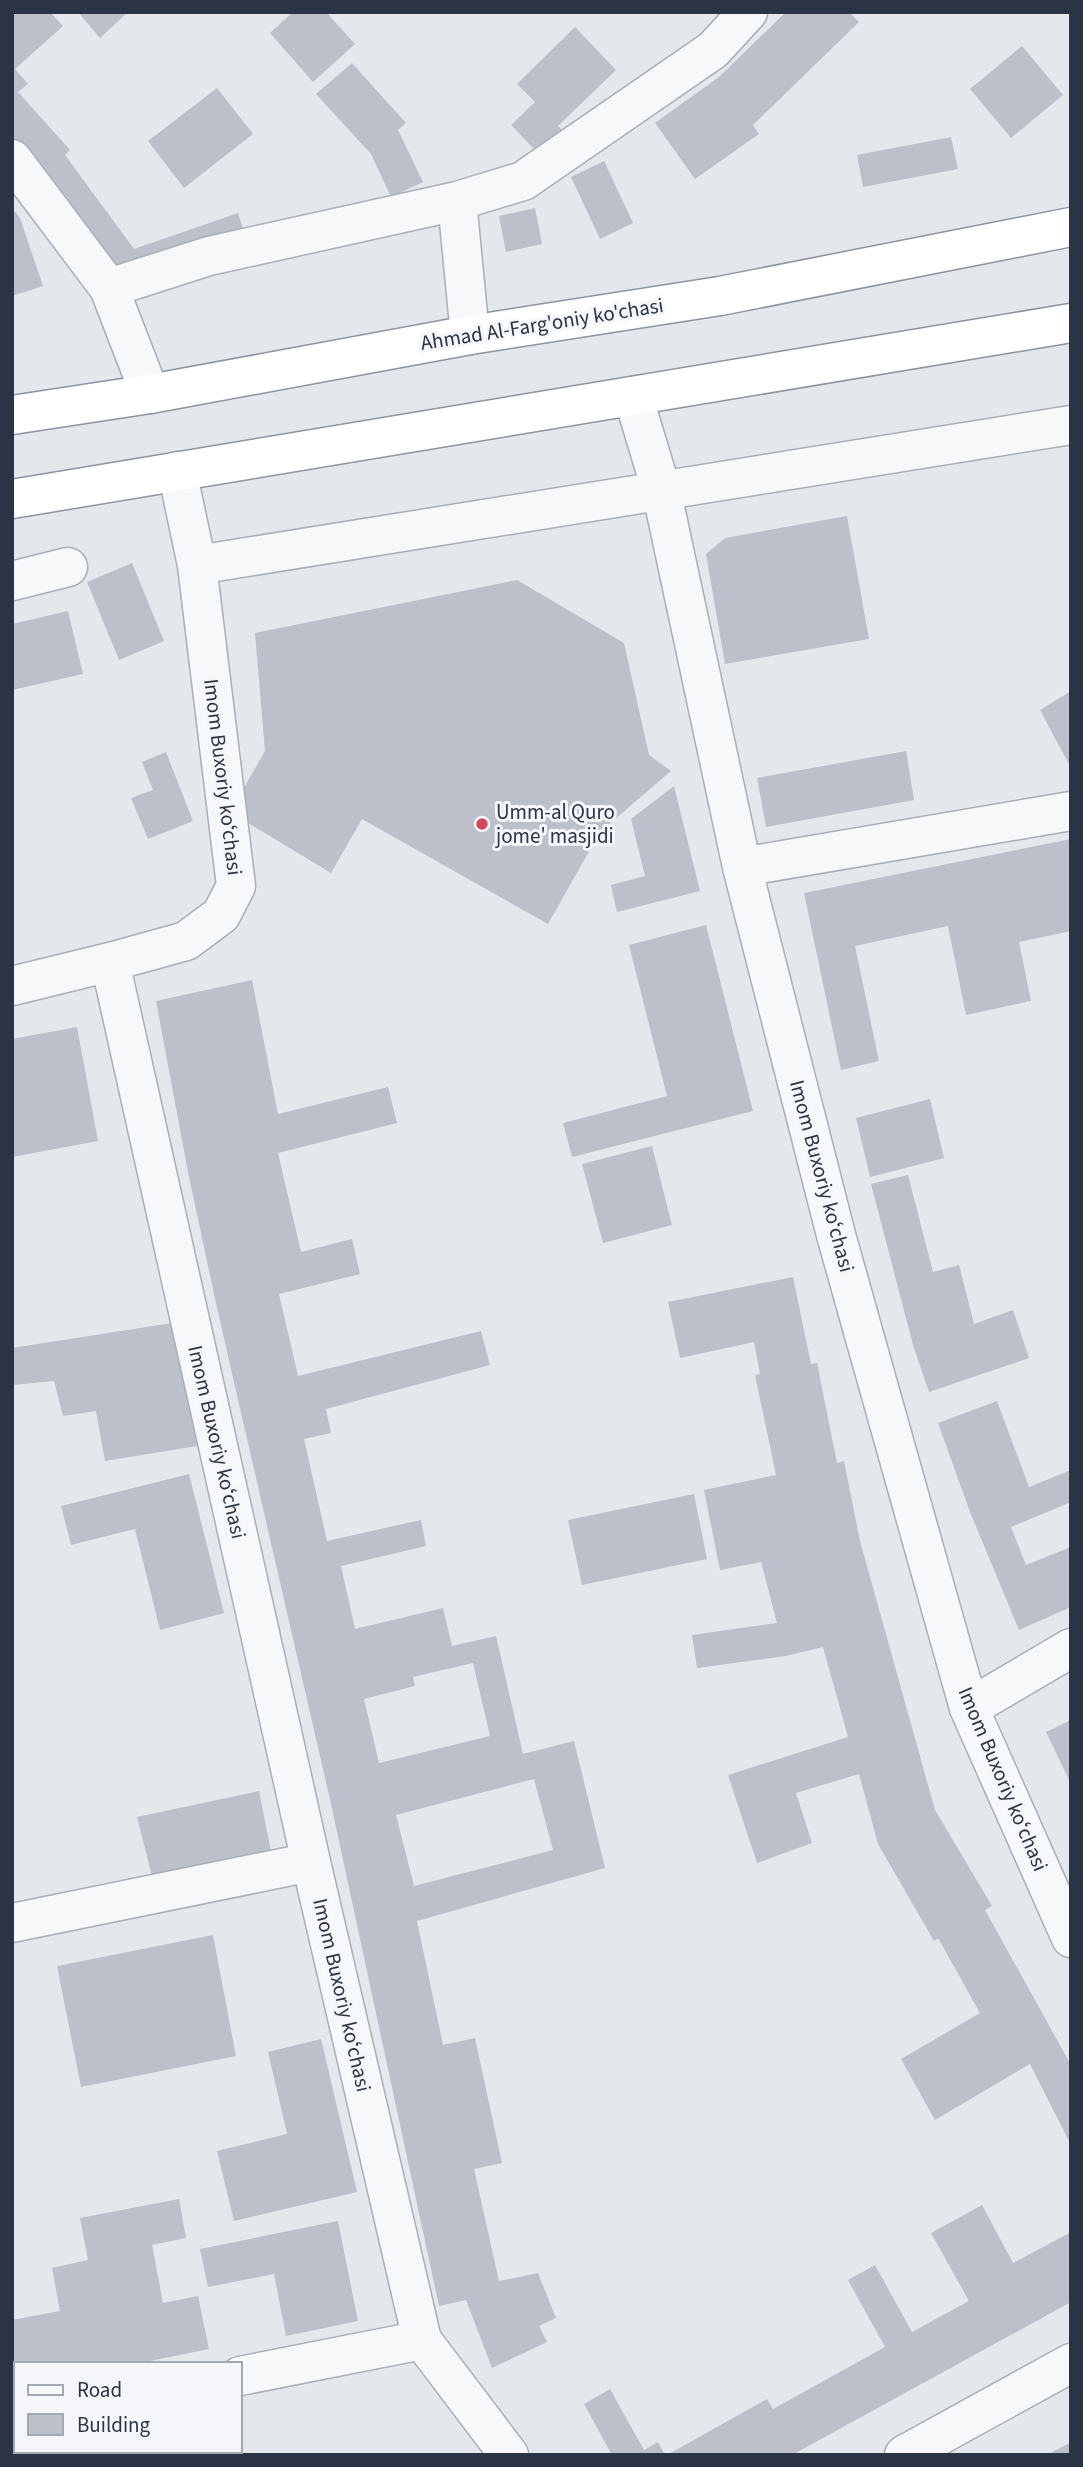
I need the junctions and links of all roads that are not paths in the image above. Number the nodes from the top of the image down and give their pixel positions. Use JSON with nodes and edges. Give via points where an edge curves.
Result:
{"nodes":[{"id":1,"x":748,"y":12,"type":"edge"},
{"id":2,"x":12,"y":159,"type":"edge"},
{"id":3,"x":457,"y":201,"type":"junction"},
{"id":4,"x":1071,"y":227,"type":"edge"},
{"id":5,"x":108,"y":288,"type":"junction"},
{"id":6,"x":1071,"y":323,"type":"edge"},
{"id":7,"x":470,"y":335,"type":"junction"},
{"id":8,"x":150,"y":394,"type":"junction"},
{"id":9,"x":634,"y":396,"type":"junction"},
{"id":10,"x":12,"y":415,"type":"edge"},
{"id":11,"x":1071,"y":425,"type":"edge"},
{"id":12,"x":177,"y":471,"type":"junction"},
{"id":13,"x":661,"y":489,"type":"junction"},
{"id":14,"x":12,"y":499,"type":"edge"},
{"id":15,"x":197,"y":565,"type":"junction"},
{"id":16,"x":68,"y":567,"type":"dead end"},
{"id":17,"x":12,"y":581,"type":"edge"},
{"id":18,"x":1071,"y":811,"type":"edge"},
{"id":19,"x":741,"y":867,"type":"junction"},
{"id":20,"x":110,"y":962,"type":"junction"},
{"id":21,"x":12,"y":986,"type":"edge"},
{"id":22,"x":1071,"y":1648,"type":"edge"},
{"id":23,"x":969,"y":1708,"type":"junction"},
{"id":24,"x":311,"y":1862,"type":"junction"},
{"id":25,"x":12,"y":1923,"type":"edge"},
{"id":26,"x":1071,"y":1938,"type":"edge"},
{"id":27,"x":422,"y":2340,"type":"junction"},
{"id":28,"x":1071,"y":2363,"type":"edge"},
{"id":29,"x":242,"y":2376,"type":"edge"},
{"id":30,"x":509,"y":2455,"type":"edge"},
{"id":31,"x":904,"y":2455,"type":"edge"}],
"edges":[{"from":1,"to":3,"type":"street","via":[[713,50],[523,181]]},
{"from":2,"to":5,"type":"street"},
{"from":3,"to":5,"type":"street","via":[[209,256]]},
{"from":3,"to":7,"type":"street"},
{"from":4,"to":7,"type":"highway","name":"Ahmad Al-Farg'oniy ko'chasi","via":[[720,296]]},
{"from":5,"to":8,"type":"street"},
{"from":6,"to":9,"type":"highway"},
{"from":7,"to":8,"type":"highway","name":"Ahmad Al-Farg'oniy ko'chasi"},
{"from":8,"to":10,"type":"highway","name":"Ahmad Al-Farg'oniy ko'chasi"},
{"from":9,"to":12,"type":"highway"},
{"from":9,"to":13,"type":"street","name":"Imom Buxoriy koʻchasi"},
{"from":11,"to":13,"type":"street"},
{"from":12,"to":14,"type":"highway"},
{"from":12,"to":15,"type":"street","name":"Imom Buxoriy koʻchasi"},
{"from":13,"to":15,"type":"street"},
{"from":13,"to":19,"type":"street","name":"Imom Buxoriy koʻchasi"},
{"from":15,"to":20,"type":"street","name":"Imom Buxoriy koʻchasi","via":[[236,886],[221,915],[186,941]]},
{"from":16,"to":17,"type":"street"},
{"from":18,"to":19,"type":"street"},
{"from":19,"to":23,"type":"street","name":"Imom Buxoriy koʻchasi","via":[[836,1235]]},
{"from":20,"to":21,"type":"street"},
{"from":20,"to":24,"type":"street","name":"Imom Buxoriy koʻchasi"},
{"from":22,"to":23,"type":"street"},
{"from":23,"to":26,"type":"street","name":"Imom Buxoriy koʻchasi"},
{"from":24,"to":25,"type":"street"},
{"from":24,"to":27,"type":"street","name":"Imom Buxoriy koʻchasi"},
{"from":27,"to":29,"type":"street"},
{"from":27,"to":30,"type":"street","name":"Imom Buxoriy koʻchasi"},
{"from":28,"to":31,"type":"street"}]}
